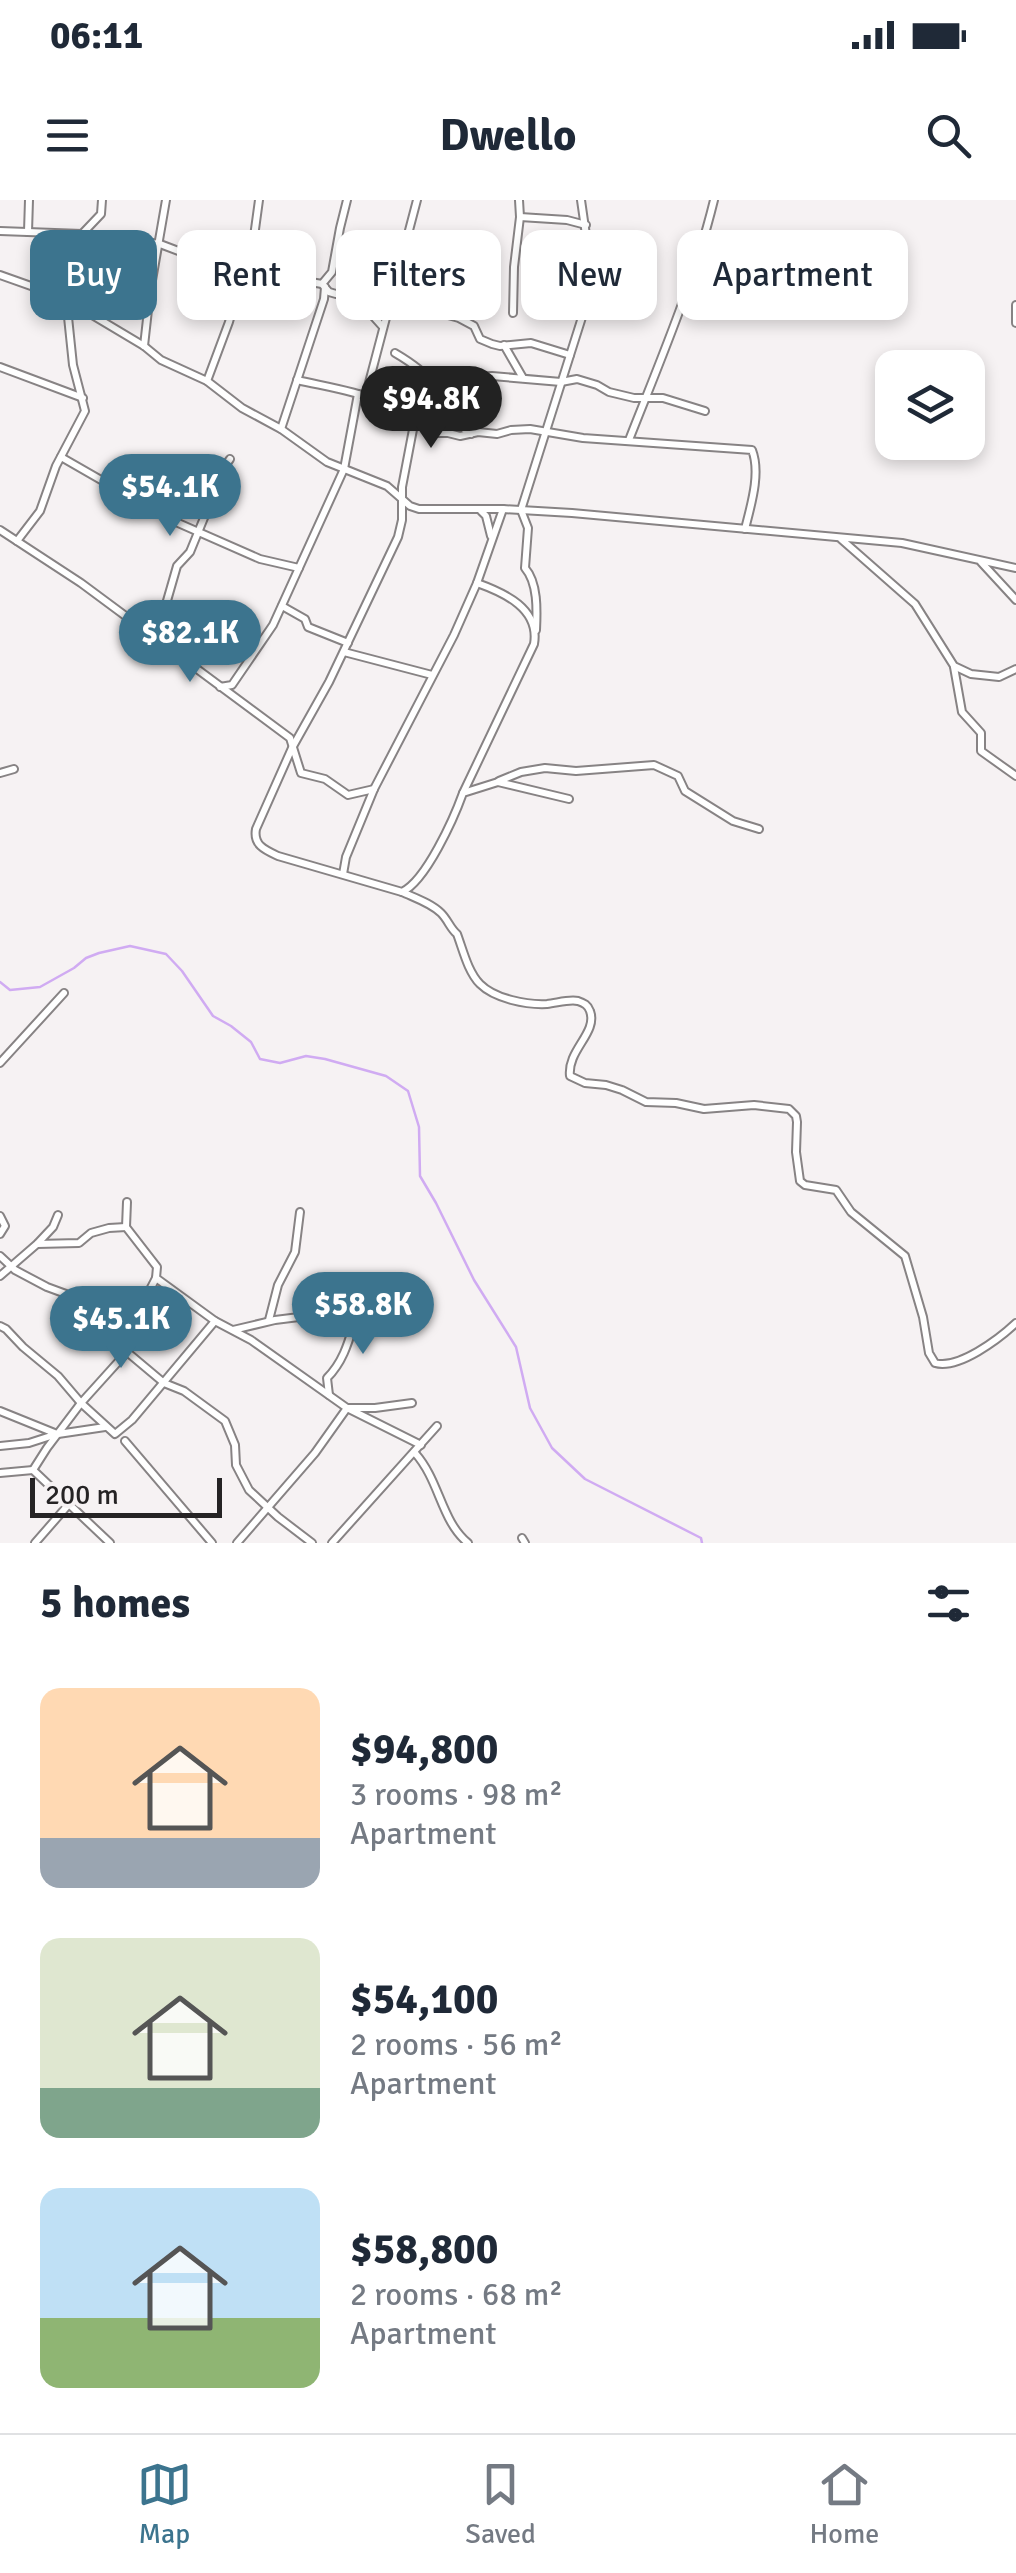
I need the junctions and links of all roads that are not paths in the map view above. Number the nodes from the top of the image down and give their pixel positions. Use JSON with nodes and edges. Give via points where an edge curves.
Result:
{"nodes":[{"id":1,"x":29,"y":200,"type":"edge"},
{"id":2,"x":102,"y":200,"type":"edge"},
{"id":3,"x":166,"y":200,"type":"edge"},
{"id":4,"x":258,"y":200,"type":"edge"},
{"id":5,"x":348,"y":200,"type":"edge"},
{"id":6,"x":417,"y":200,"type":"edge"},
{"id":7,"x":518,"y":200,"type":"edge"},
{"id":8,"x":582,"y":200,"type":"edge"},
{"id":9,"x":714,"y":200,"type":"edge"},
{"id":10,"x":520,"y":217,"type":"junction"},
{"id":11,"x":586,"y":225,"type":"junction"},
{"id":12,"x":86,"y":230,"type":"edge"},
{"id":13,"x":255,"y":230,"type":"edge"},
{"id":14,"x":409,"y":230,"type":"edge"},
{"id":15,"x":0,"y":232,"type":"edge"},
{"id":16,"x":28,"y":232,"type":"joint"},
{"id":17,"x":157,"y":244,"type":"edge"},
{"id":18,"x":160,"y":244,"type":"junction"},
{"id":19,"x":177,"y":250,"type":"edge"},
{"id":20,"x":0,"y":275,"type":"edge"},
{"id":21,"x":316,"y":285,"type":"edge"},
{"id":22,"x":30,"y":286,"type":"edge"},
{"id":23,"x":323,"y":286,"type":"junction"},
{"id":24,"x":1016,"y":305,"type":"edge"},
{"id":25,"x":513,"y":313,"type":"dead end"},
{"id":26,"x":68,"y":320,"type":"edge"},
{"id":27,"x":100,"y":320,"type":"edge"},
{"id":28,"x":230,"y":320,"type":"edge"},
{"id":29,"x":384,"y":320,"type":"edge"},
{"id":30,"x":463,"y":320,"type":"edge"},
{"id":31,"x":1016,"y":323,"type":"edge"},
{"id":32,"x":382,"y":326,"type":"junction"},
{"id":33,"x":144,"y":346,"type":"junction"},
{"id":34,"x":504,"y":346,"type":"junction"},
{"id":35,"x":395,"y":353,"type":"dead end"},
{"id":36,"x":570,"y":355,"type":"junction"},
{"id":37,"x":0,"y":367,"type":"edge"},
{"id":38,"x":461,"y":378,"type":"junction"},
{"id":39,"x":523,"y":378,"type":"junction"},
{"id":40,"x":430,"y":379,"type":"junction"},
{"id":41,"x":297,"y":380,"type":"junction"},
{"id":42,"x":207,"y":381,"type":"junction"},
{"id":43,"x":561,"y":382,"type":"junction"},
{"id":44,"x":362,"y":394,"type":"junction"},
{"id":45,"x":441,"y":395,"type":"junction"},
{"id":46,"x":82,"y":398,"type":"junction"},
{"id":47,"x":646,"y":398,"type":"junction"},
{"id":48,"x":705,"y":411,"type":"dead end"},
{"id":49,"x":416,"y":419,"type":"junction"},
{"id":50,"x":281,"y":429,"type":"junction"},
{"id":51,"x":548,"y":430,"type":"junction"},
{"id":52,"x":471,"y":434,"type":"junction"},
{"id":53,"x":629,"y":440,"type":"junction"},
{"id":54,"x":61,"y":458,"type":"junction"},
{"id":55,"x":230,"y":459,"type":"dead end"},
{"id":56,"x":344,"y":469,"type":"junction"},
{"id":57,"x":402,"y":499,"type":"junction"},
{"id":58,"x":503,"y":509,"type":"junction"},
{"id":59,"x":480,"y":510,"type":"junction"},
{"id":60,"x":521,"y":510,"type":"junction"},
{"id":61,"x":745,"y":529,"type":"junction"},
{"id":62,"x":0,"y":530,"type":"edge"},
{"id":63,"x":200,"y":530,"type":"junction"},
{"id":64,"x":492,"y":537,"type":"junction"},
{"id":65,"x":840,"y":538,"type":"junction"},
{"id":66,"x":17,"y":540,"type":"junction"},
{"id":67,"x":980,"y":561,"type":"junction"},
{"id":68,"x":299,"y":568,"type":"junction"},
{"id":69,"x":1016,"y":568,"type":"edge"},
{"id":70,"x":476,"y":583,"type":"junction"},
{"id":71,"x":1016,"y":600,"type":"edge"},
{"id":72,"x":282,"y":606,"type":"junction"},
{"id":73,"x":536,"y":630,"type":"junction"},
{"id":74,"x":156,"y":638,"type":"junction"},
{"id":75,"x":348,"y":643,"type":"junction"},
{"id":76,"x":344,"y":652,"type":"junction"},
{"id":77,"x":954,"y":666,"type":"junction"},
{"id":78,"x":1016,"y":668,"type":"edge"},
{"id":79,"x":432,"y":676,"type":"junction"},
{"id":80,"x":220,"y":687,"type":"junction"},
{"id":81,"x":292,"y":748,"type":"junction"},
{"id":82,"x":14,"y":769,"type":"dead end"},
{"id":83,"x":0,"y":773,"type":"edge"},
{"id":84,"x":1016,"y":776,"type":"edge"},
{"id":85,"x":498,"y":782,"type":"junction"},
{"id":86,"x":374,"y":790,"type":"junction"},
{"id":87,"x":463,"y":792,"type":"junction"},
{"id":88,"x":568,"y":799,"type":"dead end"},
{"id":89,"x":759,"y":829,"type":"dead end"},
{"id":90,"x":343,"y":874,"type":"junction"},
{"id":91,"x":402,"y":892,"type":"junction"},
{"id":92,"x":64,"y":993,"type":"dead end"},
{"id":93,"x":0,"y":1063,"type":"edge"},
{"id":94,"x":127,"y":1202,"type":"dead end"},
{"id":95,"x":300,"y":1212,"type":"dead end"},
{"id":96,"x":58,"y":1215,"type":"dead end"},
{"id":97,"x":0,"y":1216,"type":"edge"},
{"id":98,"x":126,"y":1227,"type":"junction"},
{"id":99,"x":0,"y":1234,"type":"edge"},
{"id":100,"x":37,"y":1244,"type":"junction"},
{"id":101,"x":0,"y":1256,"type":"edge"},
{"id":102,"x":11,"y":1267,"type":"junction"},
{"id":103,"x":0,"y":1276,"type":"edge"},
{"id":104,"x":156,"y":1278,"type":"junction"},
{"id":105,"x":411,"y":1304,"type":"dead end"},
{"id":106,"x":359,"y":1310,"type":"junction"},
{"id":107,"x":216,"y":1321,"type":"junction"},
{"id":108,"x":269,"y":1321,"type":"junction"},
{"id":109,"x":1016,"y":1324,"type":"edge"},
{"id":110,"x":0,"y":1326,"type":"edge"},
{"id":111,"x":232,"y":1330,"type":"junction"},
{"id":112,"x":127,"y":1352,"type":"junction"},
{"id":113,"x":164,"y":1383,"type":"junction"},
{"id":114,"x":329,"y":1396,"type":"junction"},
{"id":115,"x":82,"y":1403,"type":"junction"},
{"id":116,"x":412,"y":1403,"type":"dead end"},
{"id":117,"x":347,"y":1408,"type":"junction"},
{"id":118,"x":0,"y":1411,"type":"edge"},
{"id":119,"x":106,"y":1426,"type":"junction"},
{"id":120,"x":437,"y":1426,"type":"dead end"},
{"id":121,"x":57,"y":1434,"type":"junction"},
{"id":122,"x":125,"y":1440,"type":"dead end"},
{"id":123,"x":421,"y":1445,"type":"junction"},
{"id":124,"x":0,"y":1446,"type":"edge"},
{"id":125,"x":415,"y":1452,"type":"junction"},
{"id":126,"x":33,"y":1470,"type":"junction"},
{"id":127,"x":0,"y":1474,"type":"edge"},
{"id":128,"x":69,"y":1504,"type":"junction"},
{"id":129,"x":268,"y":1507,"type":"junction"},
{"id":130,"x":35,"y":1543,"type":"edge"},
{"id":131,"x":110,"y":1543,"type":"edge"},
{"id":132,"x":212,"y":1543,"type":"edge"},
{"id":133,"x":237,"y":1543,"type":"edge"},
{"id":134,"x":312,"y":1543,"type":"edge"},
{"id":135,"x":332,"y":1543,"type":"edge"},
{"id":136,"x":468,"y":1543,"type":"edge"}],
"edges":[{"from":1,"to":16,"type":"street"},
{"from":2,"to":12,"type":"street","via":[[102,214]]},
{"from":3,"to":18,"type":"street"},
{"from":4,"to":13,"type":"street"},
{"from":5,"to":23,"type":"street","via":[[334,267]]},
{"from":6,"to":14,"type":"street"},
{"from":7,"to":10,"type":"street"},
{"from":8,"to":11,"type":"street"},
{"from":9,"to":47,"type":"street"},
{"from":10,"to":11,"type":"street"},
{"from":10,"to":25,"type":"street"},
{"from":11,"to":36,"type":"street","via":[[590,292]]},
{"from":15,"to":16,"type":"street"},
{"from":17,"to":18,"type":"street"},
{"from":18,"to":19,"type":"street"},
{"from":18,"to":33,"type":"street"},
{"from":20,"to":22,"type":"street"},
{"from":21,"to":23,"type":"street"},
{"from":23,"to":32,"type":"street","via":[[358,298]]},
{"from":23,"to":41,"type":"street"},
{"from":24,"to":31,"type":"street"},
{"from":26,"to":46,"type":"street"},
{"from":27,"to":33,"type":"street"},
{"from":28,"to":42,"type":"street"},
{"from":29,"to":32,"type":"street"},
{"from":30,"to":34,"type":"street","via":[[480,338]]},
{"from":32,"to":44,"type":"street"},
{"from":33,"to":42,"type":"street"},
{"from":34,"to":36,"type":"street","via":[[532,343]]},
{"from":34,"to":39,"type":"street"},
{"from":35,"to":40,"type":"street"},
{"from":36,"to":43,"type":"street"},
{"from":37,"to":46,"type":"street"},
{"from":38,"to":39,"type":"street"},
{"from":38,"to":40,"type":"street"},
{"from":38,"to":45,"type":"street"},
{"from":39,"to":43,"type":"street"},
{"from":40,"to":45,"type":"street"},
{"from":41,"to":44,"type":"street"},
{"from":41,"to":50,"type":"street"},
{"from":42,"to":50,"type":"street"},
{"from":43,"to":47,"type":"street","via":[[578,380]]},
{"from":43,"to":51,"type":"street"},
{"from":44,"to":49,"type":"street"},
{"from":44,"to":56,"type":"street"},
{"from":45,"to":49,"type":"street"},
{"from":45,"to":52,"type":"street"},
{"from":46,"to":54,"type":"street","via":[[85,410]]},
{"from":47,"to":48,"type":"street"},
{"from":47,"to":53,"type":"street"},
{"from":49,"to":52,"type":"street","via":[[431,433]]},
{"from":49,"to":57,"type":"street"},
{"from":50,"to":56,"type":"street"},
{"from":51,"to":52,"type":"street"},
{"from":51,"to":53,"type":"street"},
{"from":51,"to":60,"type":"street"},
{"from":53,"to":61,"type":"street","via":[[752,450],[753,497]]},
{"from":54,"to":63,"type":"street"},
{"from":54,"to":66,"type":"street","via":[[40,511]]},
{"from":55,"to":63,"type":"street"},
{"from":56,"to":57,"type":"street"},
{"from":56,"to":68,"type":"street"},
{"from":57,"to":59,"type":"street","via":[[419,510]]},
{"from":57,"to":75,"type":"street","via":[[398,537]]},
{"from":58,"to":59,"type":"street"},
{"from":58,"to":60,"type":"street"},
{"from":58,"to":64,"type":"street"},
{"from":59,"to":64,"type":"street"},
{"from":60,"to":61,"type":"street"},
{"from":60,"to":73,"type":"street"},
{"from":61,"to":65,"type":"street"},
{"from":62,"to":66,"type":"street"},
{"from":63,"to":68,"type":"street"},
{"from":63,"to":74,"type":"street","via":[[177,566]]},
{"from":64,"to":70,"type":"street"},
{"from":65,"to":67,"type":"street","via":[[902,543]]},
{"from":65,"to":77,"type":"street","via":[[915,604]]},
{"from":66,"to":74,"type":"street"},
{"from":67,"to":69,"type":"street"},
{"from":67,"to":71,"type":"street"},
{"from":68,"to":72,"type":"street"},
{"from":70,"to":73,"type":"street","via":[[507,594]]},
{"from":70,"to":79,"type":"street"},
{"from":72,"to":75,"type":"street","via":[[308,627]]},
{"from":72,"to":80,"type":"street","via":[[232,685]]},
{"from":73,"to":87,"type":"street"},
{"from":74,"to":80,"type":"street"},
{"from":75,"to":76,"type":"street"},
{"from":76,"to":79,"type":"street"},
{"from":76,"to":81,"type":"street"},
{"from":77,"to":78,"type":"street","via":[[999,677]]},
{"from":77,"to":84,"type":"street","via":[[962,712],[981,733],[981,751]]},
{"from":79,"to":86,"type":"street"},
{"from":80,"to":81,"type":"street","via":[[290,738]]},
{"from":81,"to":86,"type":"street","via":[[301,773],[348,795]]},
{"from":81,"to":90,"type":"street","via":[[256,840],[278,856]]},
{"from":82,"to":83,"type":"street"},
{"from":85,"to":87,"type":"street"},
{"from":85,"to":88,"type":"street"},
{"from":85,"to":89,"type":"street","via":[[546,768],[654,765],[734,821]]},
{"from":86,"to":90,"type":"street"},
{"from":87,"to":91,"type":"street","via":[[423,871]]},
{"from":90,"to":91,"type":"street"},
{"from":91,"to":109,"type":"street","via":[[446,918],[479,983],[492,992],[520,1002],[586,1004],[591,1024],[574,1052],[570,1076],[646,1102],[789,1109],[796,1116],[800,1181],[836,1190],[851,1212],[905,1256],[936,1364],[955,1363]]},
{"from":92,"to":93,"type":"street"},
{"from":94,"to":98,"type":"street"},
{"from":95,"to":108,"type":"street","via":[[296,1252]]},
{"from":96,"to":100,"type":"street"},
{"from":97,"to":99,"type":"street"},
{"from":98,"to":100,"type":"street","via":[[91,1232],[78,1243]]},
{"from":98,"to":104,"type":"street","via":[[157,1267]]},
{"from":100,"to":102,"type":"street"},
{"from":101,"to":102,"type":"street"},
{"from":102,"to":103,"type":"street"},
{"from":102,"to":112,"type":"street","via":[[66,1294]]},
{"from":104,"to":107,"type":"street"},
{"from":104,"to":112,"type":"street"},
{"from":105,"to":106,"type":"street"},
{"from":106,"to":108,"type":"street"},
{"from":106,"to":114,"type":"street","via":[[344,1356],[328,1378]]},
{"from":107,"to":111,"type":"street"},
{"from":107,"to":113,"type":"street"},
{"from":108,"to":111,"type":"street"},
{"from":110,"to":115,"type":"street"},
{"from":111,"to":114,"type":"street"},
{"from":112,"to":113,"type":"street"},
{"from":112,"to":115,"type":"street"},
{"from":113,"to":119,"type":"street","via":[[115,1434]]},
{"from":113,"to":129,"type":"street","via":[[225,1421],[236,1465]]},
{"from":114,"to":117,"type":"street"},
{"from":115,"to":119,"type":"street"},
{"from":115,"to":121,"type":"street"},
{"from":116,"to":117,"type":"street"},
{"from":117,"to":123,"type":"street"},
{"from":117,"to":129,"type":"street"},
{"from":118,"to":121,"type":"street"},
{"from":119,"to":121,"type":"street"},
{"from":120,"to":123,"type":"street"},
{"from":121,"to":124,"type":"street"},
{"from":121,"to":126,"type":"street"},
{"from":122,"to":132,"type":"street"},
{"from":123,"to":125,"type":"street"},
{"from":125,"to":135,"type":"street"},
{"from":125,"to":136,"type":"street","via":[[450,1523]]},
{"from":126,"to":127,"type":"street"},
{"from":126,"to":128,"type":"street"},
{"from":128,"to":130,"type":"street"},
{"from":128,"to":131,"type":"street"},
{"from":129,"to":133,"type":"street"},
{"from":129,"to":134,"type":"street"}]}
